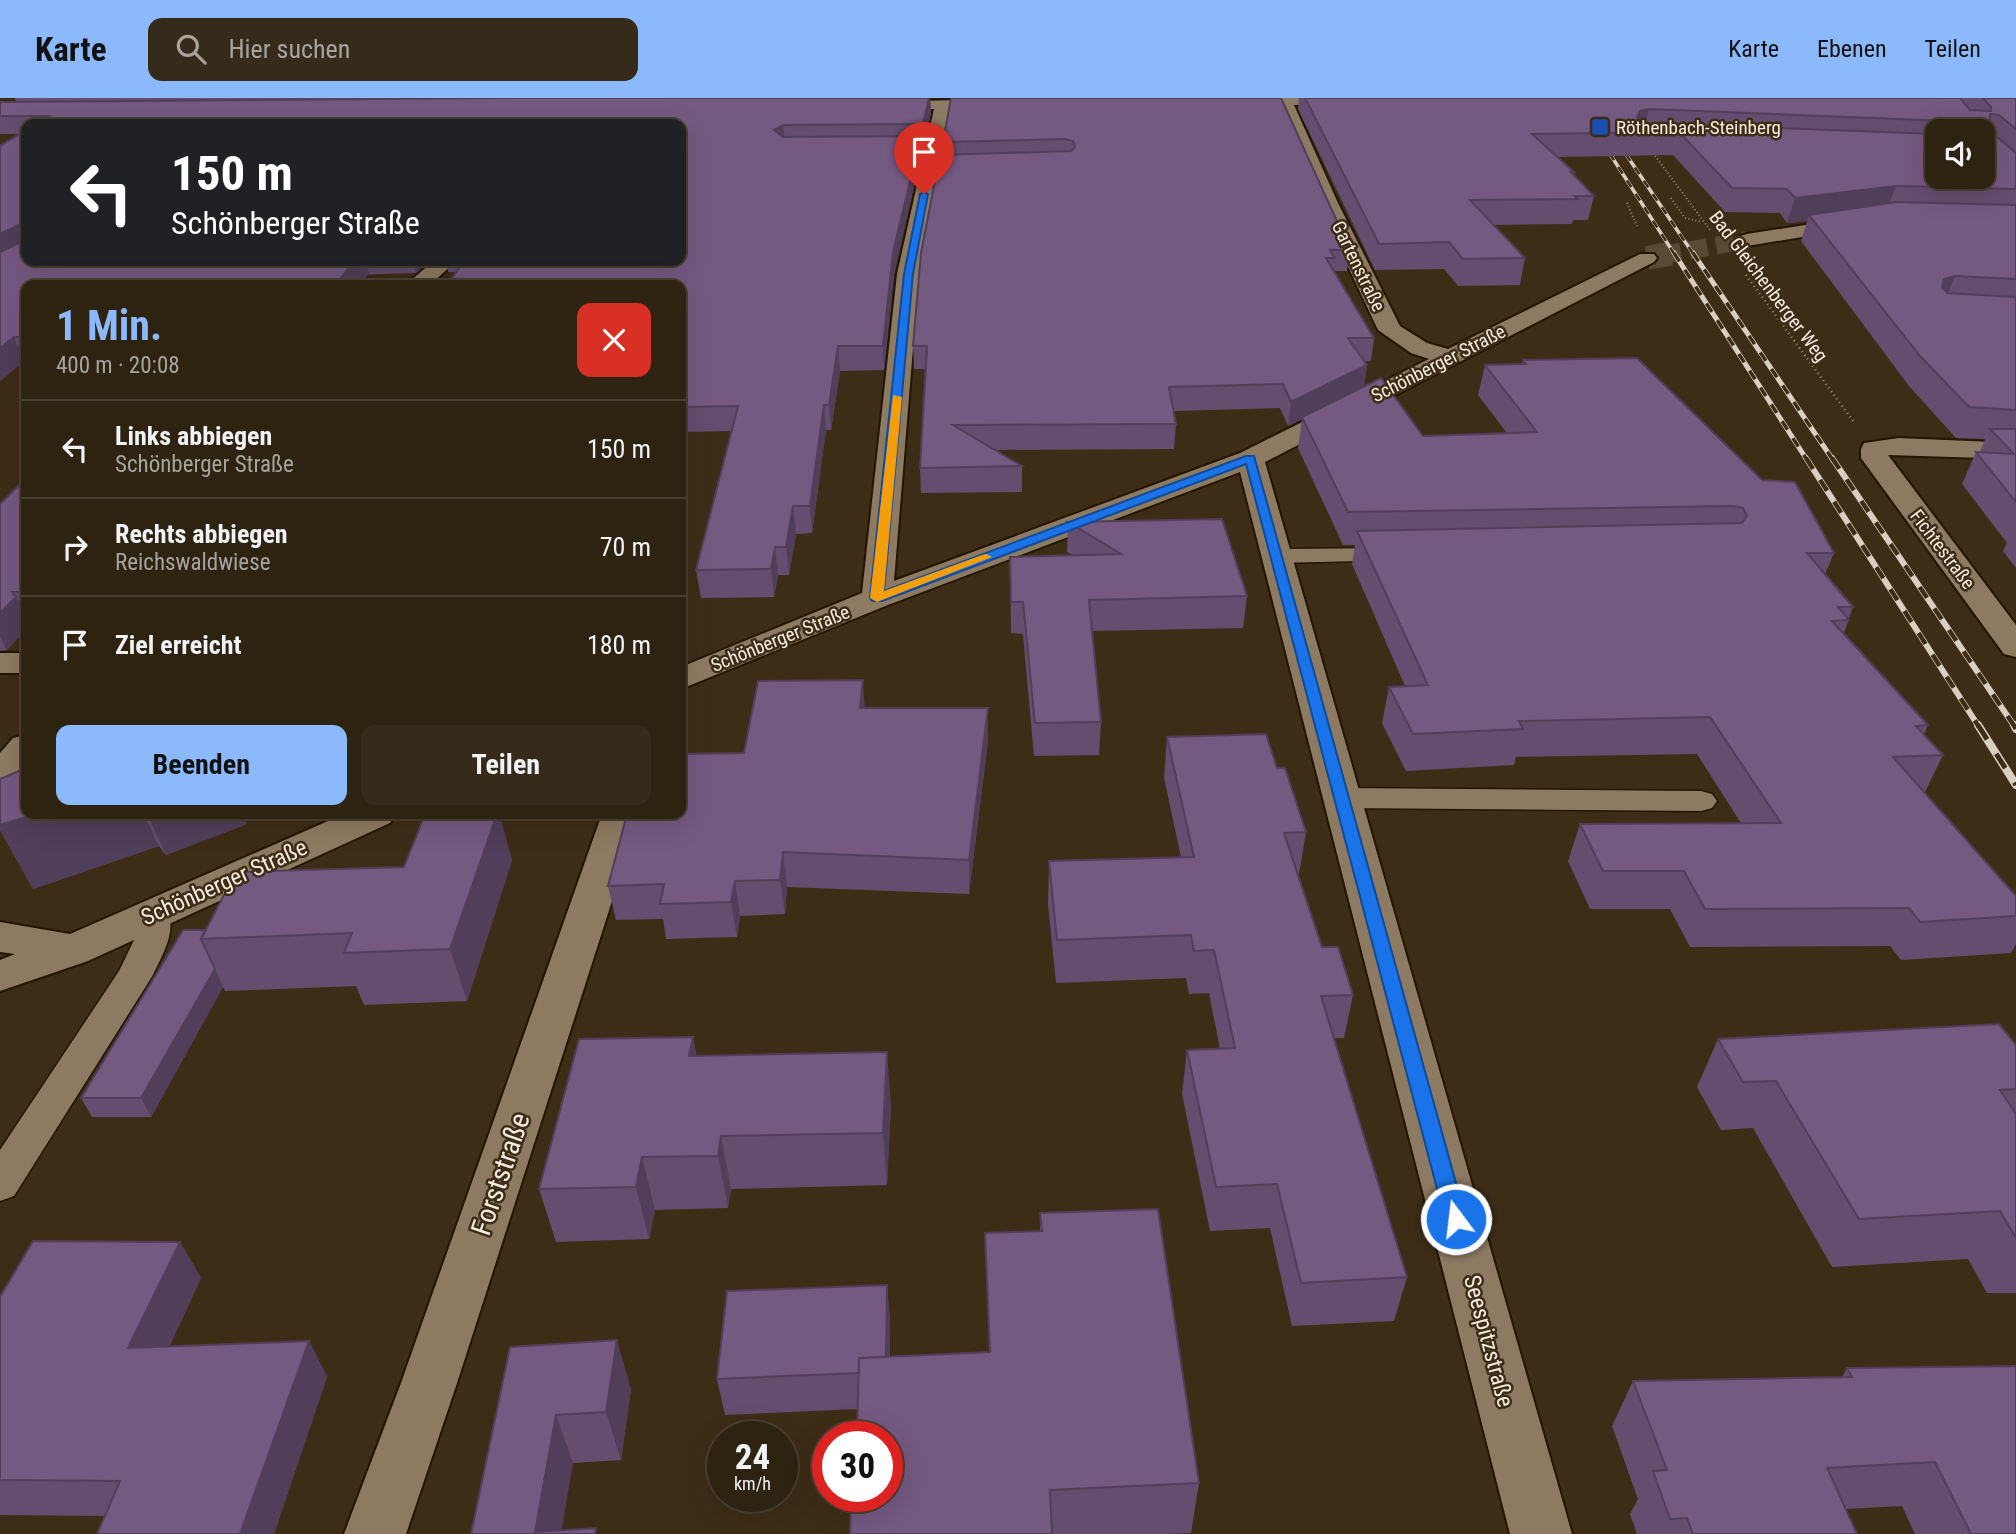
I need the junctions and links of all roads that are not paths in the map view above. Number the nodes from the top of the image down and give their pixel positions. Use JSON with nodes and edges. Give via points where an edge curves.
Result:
{"nodes":[{"id":1,"x":1415,"y":98,"type":"edge"},
{"id":2,"x":934,"y":102,"type":"edge"},
{"id":3,"x":1219,"y":102,"type":"edge"},
{"id":4,"x":1284,"y":102,"type":"junction"},
{"id":5,"x":1022,"y":103,"type":"edge"},
{"id":6,"x":861,"y":105,"type":"edge"},
{"id":7,"x":1875,"y":220,"type":"edge"},
{"id":8,"x":1747,"y":240,"type":"tunnel mouth"},
{"id":9,"x":1647,"y":258,"type":"tunnel mouth"},
{"id":10,"x":439,"y":266,"type":"edge"},
{"id":11,"x":424,"y":280,"type":"edge"},
{"id":12,"x":1450,"y":358,"type":"junction"},
{"id":13,"x":2016,"y":451,"type":"edge"},
{"id":14,"x":1250,"y":459,"type":"junction"},
{"id":15,"x":1414,"y":554,"type":"edge"},
{"id":16,"x":1277,"y":556,"type":"junction"},
{"id":17,"x":877,"y":598,"type":"junction"},
{"id":18,"x":2016,"y":647,"type":"edge"},
{"id":19,"x":0,"y":663,"type":"edge"},
{"id":20,"x":21,"y":663,"type":"edge"},
{"id":21,"x":686,"y":677,"type":"edge"},
{"id":22,"x":21,"y":752,"type":"edge"},
{"id":23,"x":0,"y":776,"type":"edge"},
{"id":24,"x":1342,"y":799,"type":"junction"},
{"id":25,"x":1701,"y":801,"type":"dead end"},
{"id":26,"x":365,"y":819,"type":"edge"},
{"id":27,"x":619,"y":819,"type":"edge"},
{"id":28,"x":153,"y":914,"type":"junction"},
{"id":29,"x":0,"y":937,"type":"edge"},
{"id":30,"x":73,"y":950,"type":"junction"},
{"id":31,"x":0,"y":976,"type":"edge"},
{"id":32,"x":0,"y":1184,"type":"edge"},
{"id":33,"x":375,"y":1534,"type":"edge"},
{"id":34,"x":1541,"y":1534,"type":"edge"}],
"edges":[{"from":1,"to":4,"type":"street"},
{"from":2,"to":5,"type":"street"},
{"from":2,"to":6,"type":"street"},
{"from":2,"to":17,"type":"street","via":[[932,158],[908,274]]},
{"from":3,"to":4,"type":"street"},
{"from":4,"to":12,"type":"street","name":"Gartenstraße","via":[[1390,330],[1419,348]]},
{"from":7,"to":8,"type":"street"},
{"from":9,"to":12,"type":"street","name":"Schönberger Straße"},
{"from":10,"to":11,"type":"street"},
{"from":12,"to":14,"type":"street","name":"Schönberger Straße"},
{"from":13,"to":18,"type":"street","name":"Fichtestraße","via":[[1874,449],[1874,458]]},
{"from":14,"to":16,"type":"street","name":"Seespitzstraße"},
{"from":14,"to":17,"type":"street","name":"Schönberger Straße"},
{"from":15,"to":16,"type":"lane"},
{"from":16,"to":24,"type":"street","name":"Seespitzstraße"},
{"from":17,"to":21,"type":"street","name":"Schönberger Straße"},
{"from":19,"to":20,"type":"street"},
{"from":22,"to":23,"type":"street"},
{"from":24,"to":25,"type":"lane"},
{"from":24,"to":34,"type":"street","name":"Seespitzstraße"},
{"from":26,"to":28,"type":"street","name":"Schönberger Straße"},
{"from":27,"to":33,"type":"street","name":"Forststraße"},
{"from":28,"to":30,"type":"street","name":"Schönberger Straße"},
{"from":28,"to":32,"type":"lane","via":[[153,936],[135,975]]},
{"from":29,"to":30,"type":"street"},
{"from":30,"to":31,"type":"street","name":"Schönberger Straße"}]}
